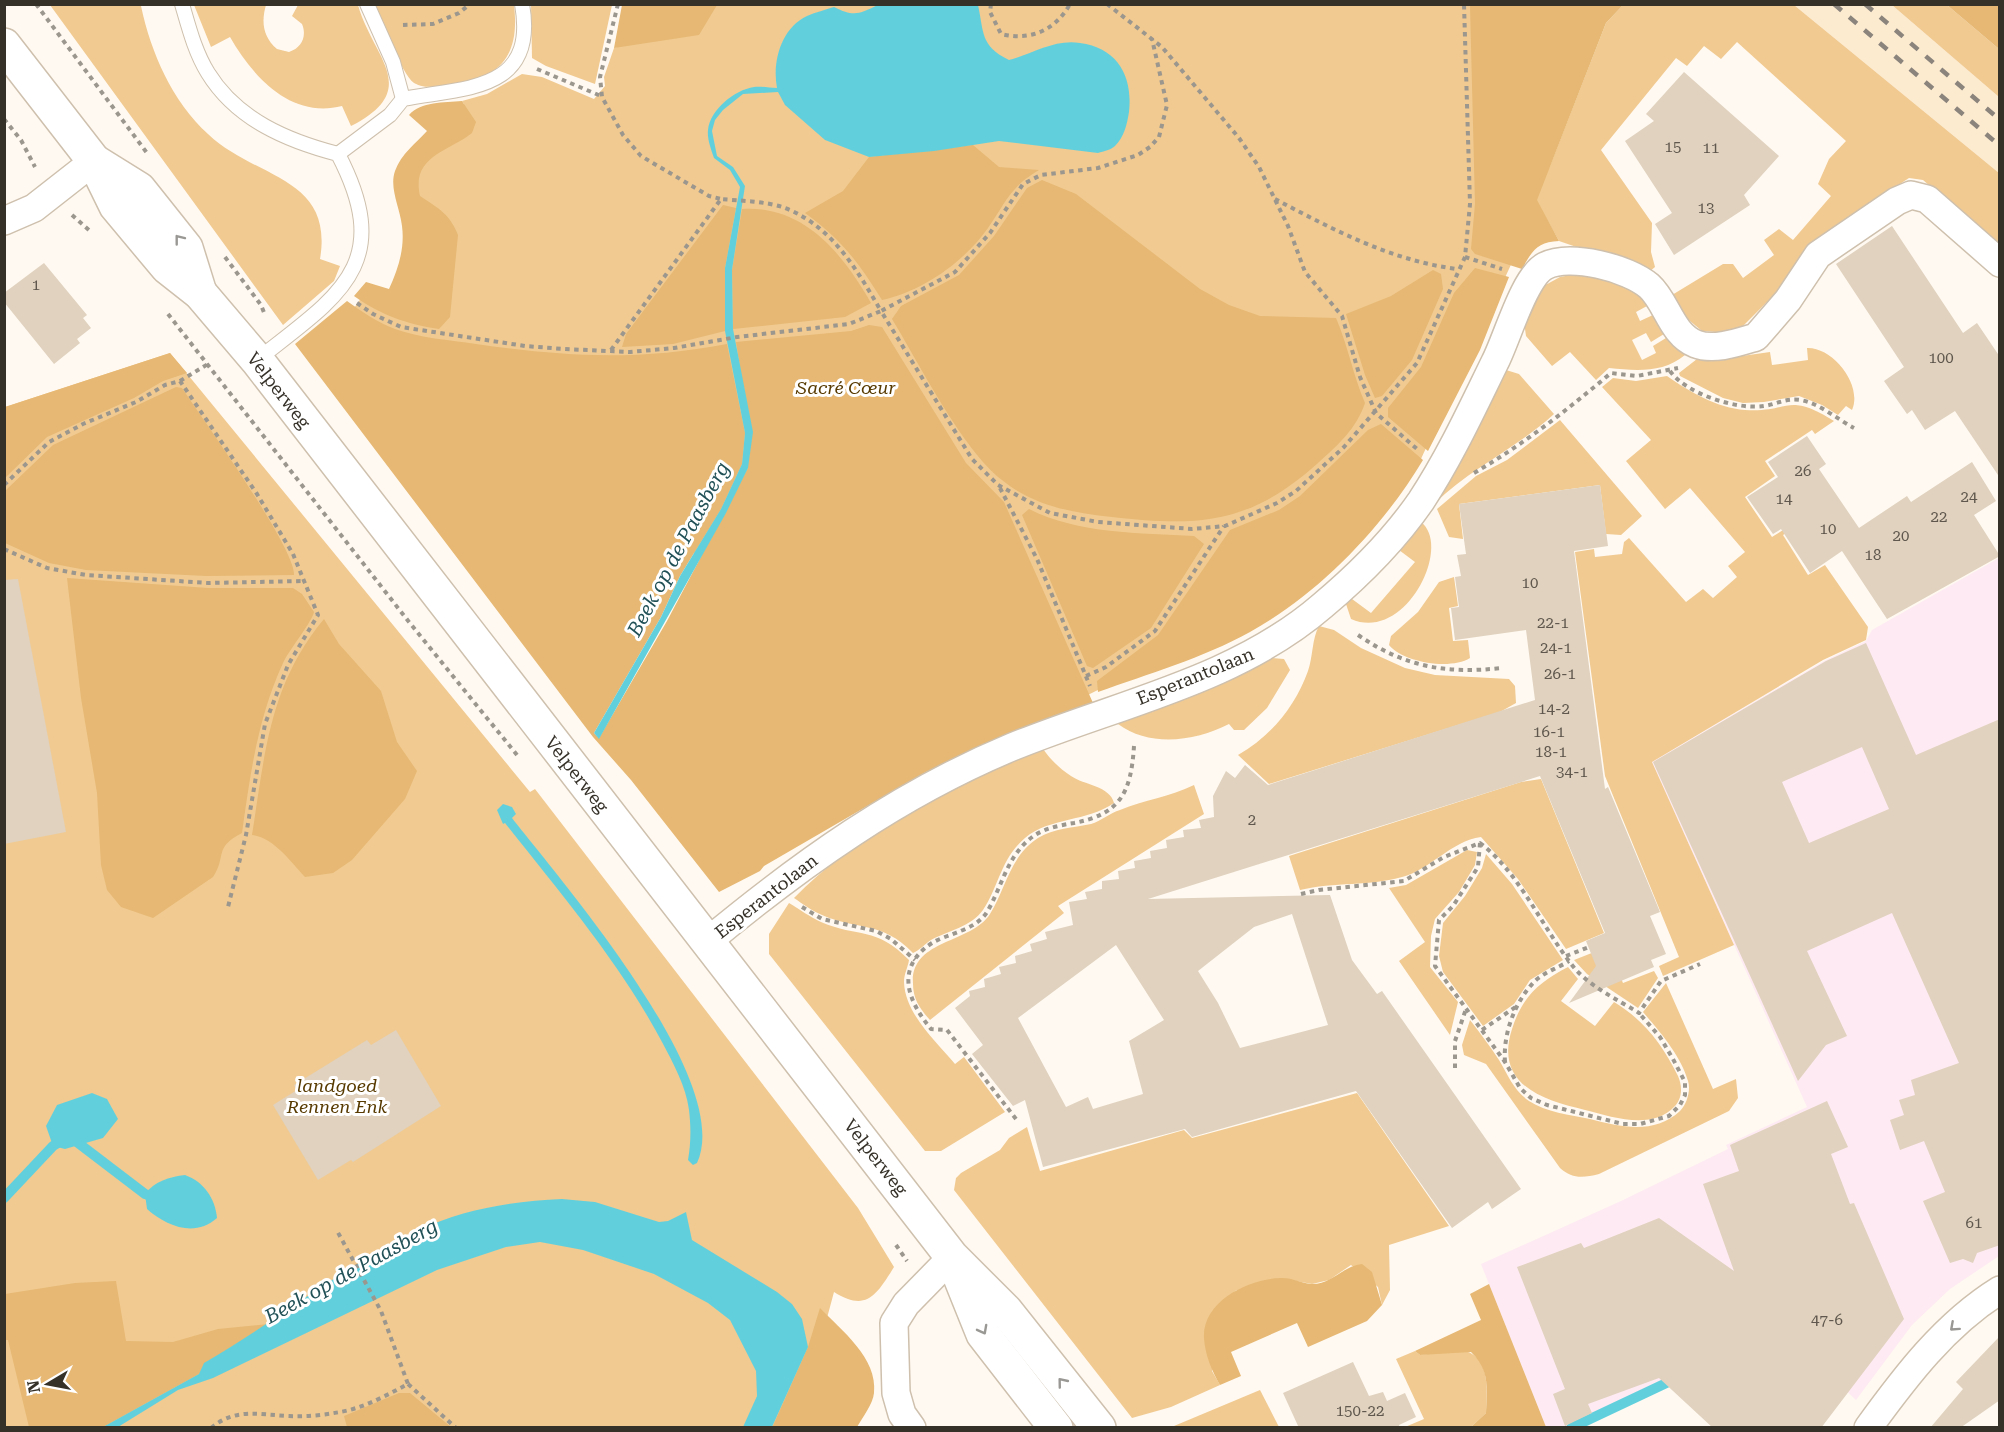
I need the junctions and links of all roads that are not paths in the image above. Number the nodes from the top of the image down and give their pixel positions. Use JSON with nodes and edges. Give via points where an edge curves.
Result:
{"nodes":[{"id":1,"x":182,"y":4,"type":"edge"},
{"id":2,"x":367,"y":4,"type":"edge"},
{"id":3,"x":522,"y":4,"type":"edge"},
{"id":4,"x":4,"y":45,"type":"edge"},
{"id":5,"x":403,"y":99,"type":"junction"},
{"id":6,"x":338,"y":154,"type":"junction"},
{"id":7,"x":94,"y":161,"type":"junction"},
{"id":8,"x":4,"y":221,"type":"edge"},
{"id":9,"x":2000,"y":263,"type":"edge"},
{"id":10,"x":257,"y":360,"type":"junction"},
{"id":11,"x":707,"y":942,"type":"junction"},
{"id":12,"x":952,"y":1257,"type":"junction"},
{"id":13,"x":2000,"y":1290,"type":"edge"},
{"id":14,"x":912,"y":1428,"type":"edge"},
{"id":15,"x":1056,"y":1428,"type":"edge"},
{"id":16,"x":1099,"y":1428,"type":"edge"},
{"id":17,"x":1868,"y":1428,"type":"edge"}],
"edges":[{"from":1,"to":6,"type":"lane","via":[[208,74],[231,101],[267,130]]},
{"from":2,"to":5,"type":"lane","via":[[396,72]]},
{"from":3,"to":5,"type":"lane","via":[[524,35],[516,60],[498,79],[482,86]]},
{"from":4,"to":7,"type":"main road","name":"Velperweg"},
{"from":5,"to":6,"type":"lane","via":[[390,114]]},
{"from":6,"to":10,"type":"lane","via":[[355,196],[362,238],[356,264],[341,290]]},
{"from":7,"to":8,"type":"street","via":[[34,208]]},
{"from":7,"to":10,"type":"main road","name":"Velperweg","via":[[116,206],[167,267],[200,292]]},
{"from":9,"to":11,"type":"street","name":"Esperantolaan","via":[[1927,199],[1911,195],[1818,255],[1788,300],[1756,337],[1720,345],[1695,344],[1683,335],[1651,287],[1638,278],[1573,260],[1539,272],[1442,466],[1419,503],[1363,570],[1294,629],[1244,658],[1194,680],[1009,748],[894,804],[805,863]]},
{"from":10,"to":11,"type":"main road","name":"Velperweg"},
{"from":11,"to":12,"type":"main road","name":"Velperweg"},
{"from":12,"to":14,"type":"street","via":[[906,1304],[894,1323],[896,1393],[902,1414]]},
{"from":12,"to":15,"type":"main road","name":"Velperweg","one_way":true,"via":[[983,1334]]},
{"from":16,"to":12,"type":"main road","name":"Velperweg","one_way":true,"via":[[1006,1311]]},
{"from":13,"to":17,"type":"street","one_way":true,"via":[[1953,1328],[1910,1371]]}]}
